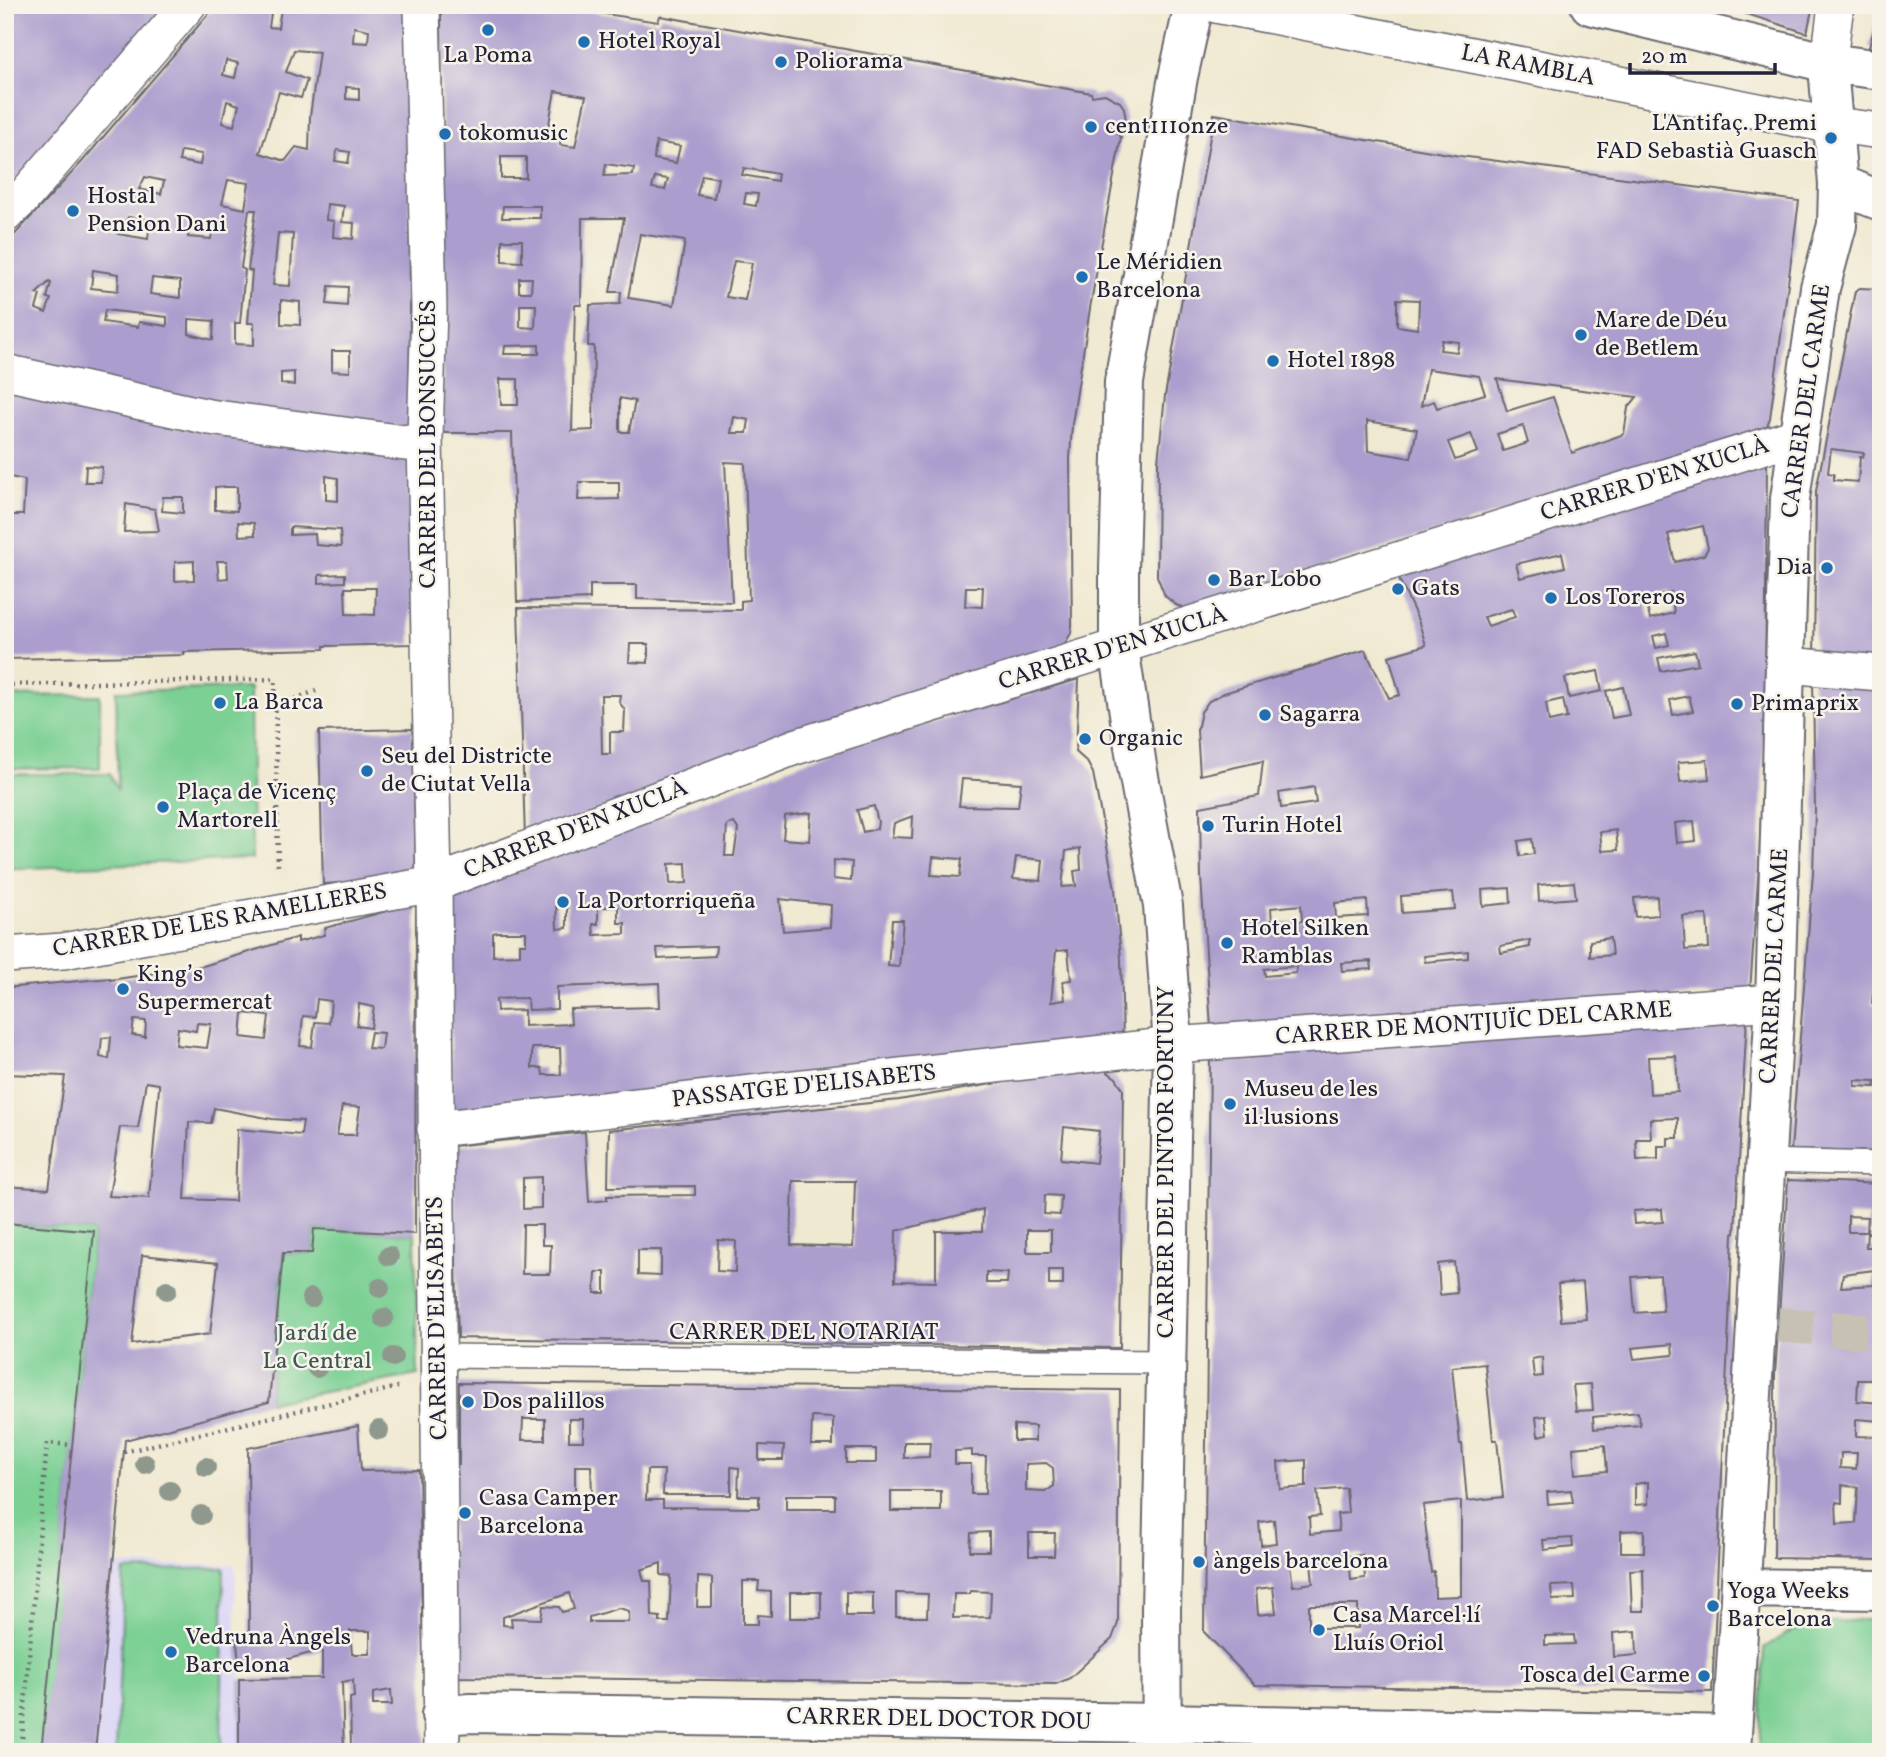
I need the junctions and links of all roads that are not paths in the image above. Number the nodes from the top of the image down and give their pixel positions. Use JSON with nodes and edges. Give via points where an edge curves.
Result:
{"nodes":[{"id":1,"x":188,"y":5,"type":"edge"},
{"id":2,"x":422,"y":5,"type":"edge"},
{"id":3,"x":1194,"y":5,"type":"edge"},
{"id":4,"x":1216,"y":5,"type":"edge"},
{"id":5,"x":1590,"y":5,"type":"edge"},
{"id":6,"x":1836,"y":5,"type":"edge"},
{"id":7,"x":1829,"y":58,"type":"junction"},
{"id":8,"x":1881,"y":70,"type":"edge"},
{"id":9,"x":1833,"y":125,"type":"junction"},
{"id":10,"x":1881,"y":131,"type":"edge"},
{"id":11,"x":1838,"y":184,"type":"junction"},
{"id":12,"x":1881,"y":201,"type":"edge"},
{"id":13,"x":5,"y":215,"type":"edge"},
{"id":14,"x":5,"y":372,"type":"edge"},
{"id":15,"x":1800,"y":435,"type":"junction"},
{"id":16,"x":425,"y":439,"type":"junction"},
{"id":17,"x":1119,"y":647,"type":"junction"},
{"id":18,"x":1786,"y":665,"type":"junction"},
{"id":19,"x":1881,"y":673,"type":"edge"},
{"id":20,"x":434,"y":884,"type":"junction"},
{"id":21,"x":5,"y":954,"type":"edge"},
{"id":22,"x":1775,"y":1002,"type":"junction"},
{"id":23,"x":1173,"y":1045,"type":"junction"},
{"id":24,"x":435,"y":1129,"type":"junction"},
{"id":25,"x":1764,"y":1161,"type":"junction"},
{"id":26,"x":1881,"y":1164,"type":"edge"},
{"id":27,"x":1167,"y":1363,"type":"junction"},
{"id":28,"x":440,"y":1370,"type":"junction"},
{"id":29,"x":1742,"y":1588,"type":"junction"},
{"id":30,"x":1881,"y":1590,"type":"edge"},
{"id":31,"x":442,"y":1733,"type":"edge"},
{"id":32,"x":1163,"y":1737,"type":"edge"},
{"id":33,"x":1732,"y":1744,"type":"edge"}],
"edges":[{"from":1,"to":13,"type":"street"},
{"from":2,"to":16,"type":"street","name":"CARRER DEL BONSUCCÉS","via":[[429,309]]},
{"from":3,"to":17,"type":"street","name":"CARRER DEL PINTOR FORTUNY","via":[[1124,382]]},
{"from":4,"to":9,"type":"street","name":"LA RAMBLA"},
{"from":5,"to":7,"type":"street"},
{"from":6,"to":7,"type":"street"},
{"from":7,"to":8,"type":"street"},
{"from":7,"to":9,"type":"street","name":"CARRER DEL CARME"},
{"from":9,"to":10,"type":"street","name":"LA RAMBLA"},
{"from":9,"to":11,"type":"street","name":"CARRER DEL CARME"},
{"from":11,"to":12,"type":"street"},
{"from":11,"to":15,"type":"street","name":"CARRER DEL CARME","via":[[1837,225],[1820,288]]},
{"from":14,"to":16,"type":"street","via":[[209,417],[405,443]]},
{"from":15,"to":17,"type":"street","name":"CARRER D'EN XUCLÀ"},
{"from":15,"to":18,"type":"street","name":"CARRER DEL CARME","via":[[1790,499]]},
{"from":16,"to":20,"type":"street","name":"CARRER DEL BONSUCCÉS"},
{"from":17,"to":20,"type":"street","name":"CARRER D'EN XUCLÀ","via":[[795,747]]},
{"from":17,"to":23,"type":"street","name":"CARRER DEL PINTOR FORTUNY","via":[[1163,906]]},
{"from":18,"to":19,"type":"street"},
{"from":18,"to":22,"type":"street","name":"CARRER DEL CARME"},
{"from":20,"to":21,"type":"street","name":"CARRER DE LES RAMELLERES","via":[[63,950]]},
{"from":20,"to":24,"type":"street","name":"CARRER D'ELISABETS"},
{"from":22,"to":23,"type":"street","name":"CARRER DE MONTJUÏC DEL CARME"},
{"from":22,"to":25,"type":"street","name":"CARRER DEL CARME"},
{"from":23,"to":24,"type":"street","name":"PASSATGE D'ELISABETS"},
{"from":23,"to":27,"type":"street","name":"CARRER DEL PINTOR FORTUNY"},
{"from":24,"to":28,"type":"street","name":"CARRER D'ELISABETS"},
{"from":25,"to":26,"type":"lane"},
{"from":25,"to":29,"type":"street","name":"CARRER DEL CARME"},
{"from":27,"to":28,"type":"lane","name":"CARRER DEL NOTARIAT"},
{"from":27,"to":32,"type":"street","name":"CARRER DEL PINTOR FORTUNY"},
{"from":28,"to":31,"type":"street","name":"CARRER D'ELISABETS"},
{"from":29,"to":30,"type":"street"},
{"from":29,"to":33,"type":"street","name":"CARRER DEL CARME"},
{"from":31,"to":32,"type":"street","name":"CARRER DEL DOCTOR DOU"},
{"from":32,"to":33,"type":"street","name":"CARRER DEL DOCTOR DOU"}]}
